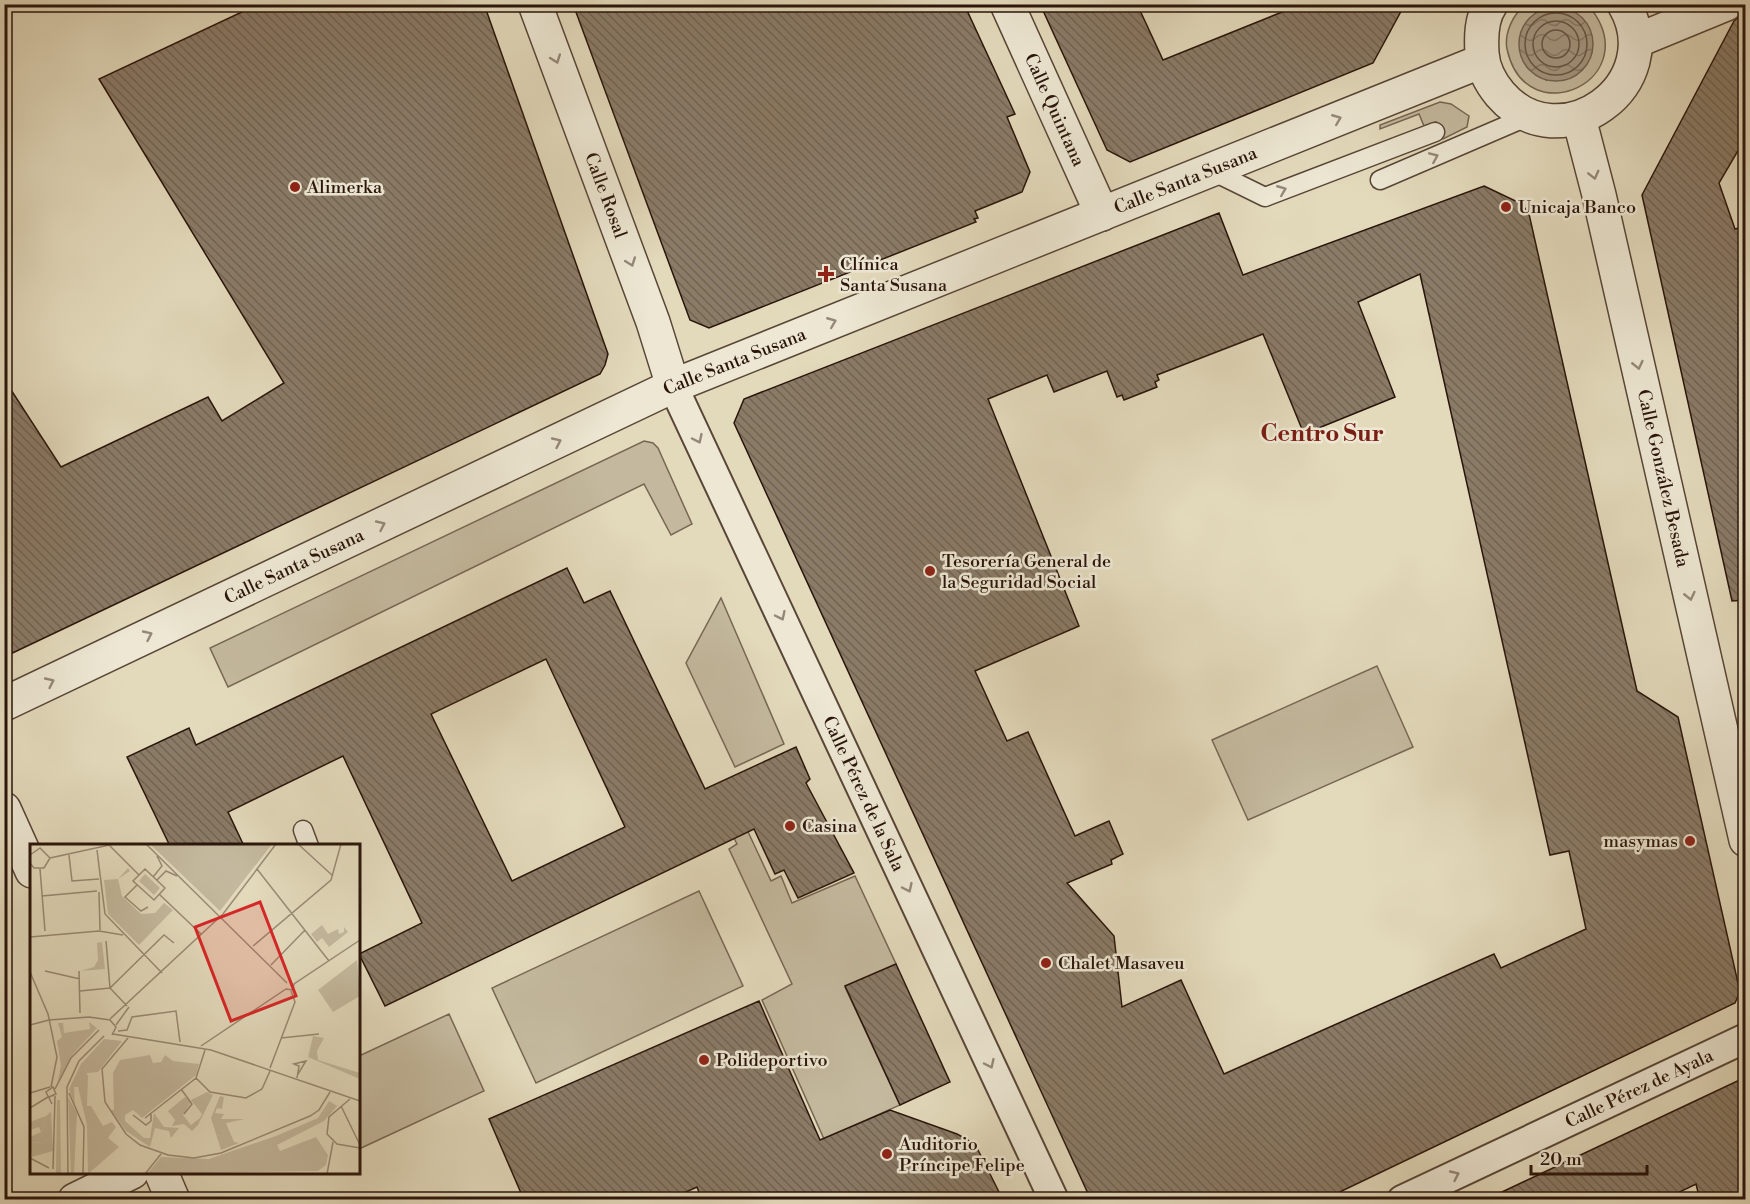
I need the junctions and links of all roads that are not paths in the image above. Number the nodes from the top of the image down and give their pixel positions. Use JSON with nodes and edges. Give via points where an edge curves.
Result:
{"nodes":[{"id":1,"x":535,"y":4,"type":"edge"},
{"id":2,"x":1007,"y":4,"type":"edge"},
{"id":3,"x":1491,"y":4,"type":"edge"},
{"id":4,"x":1624,"y":4,"type":"edge"},
{"id":5,"x":1726,"y":4,"type":"edge"},
{"id":6,"x":1636,"y":40,"type":"junction"},
{"id":7,"x":1482,"y":61,"type":"junction"},
{"id":8,"x":1529,"y":116,"type":"junction"},
{"id":9,"x":1579,"y":118,"type":"junction"},
{"id":10,"x":1435,"y":132,"type":"dead end"},
{"id":11,"x":1210,"y":170,"type":"junction"},
{"id":12,"x":1380,"y":180,"type":"dead end"},
{"id":13,"x":1102,"y":214,"type":"junction"},
{"id":14,"x":673,"y":386,"type":"junction"},
{"id":15,"x":4,"y":704,"type":"edge"},
{"id":16,"x":4,"y":809,"type":"edge"},
{"id":17,"x":1746,"y":840,"type":"edge"},
{"id":18,"x":30,"y":867,"type":"edge"},
{"id":19,"x":1746,"y":1038,"type":"edge"},
{"id":20,"x":130,"y":1174,"type":"edge"},
{"id":21,"x":161,"y":1174,"type":"edge"},
{"id":22,"x":75,"y":1200,"type":"edge"},
{"id":23,"x":173,"y":1200,"type":"edge"},
{"id":24,"x":1054,"y":1200,"type":"edge"},
{"id":25,"x":1402,"y":1200,"type":"edge"}],
"edges":[{"from":1,"to":14,"type":"street","name":"Calle Rosal","one_way":true},
{"from":2,"to":13,"type":"street","name":"Calle Quintana"},
{"from":3,"to":7,"type":"street","via":[[1481,34]]},
{"from":4,"to":6,"type":"street"},
{"from":5,"to":6,"type":"street"},
{"from":6,"to":9,"type":"street","via":[[1632,66],[1621,89],[1603,107]]},
{"from":7,"to":8,"type":"street","via":[[1491,84],[1502,97]]},
{"from":11,"to":7,"type":"street","name":"Calle Santa Susana","one_way":true},
{"from":8,"to":9,"type":"street","via":[[1554,122]]},
{"from":12,"to":8,"type":"lane","one_way":true},
{"from":9,"to":17,"type":"street","name":"Calle González Besada","one_way":true},
{"from":11,"to":10,"type":"lane","one_way":true,"via":[[1264,197]]},
{"from":11,"to":13,"type":"street","name":"Calle Santa Susana"},
{"from":14,"to":13,"type":"street","name":"Calle Santa Susana","one_way":true},
{"from":15,"to":14,"type":"street","name":"Calle Santa Susana","one_way":true},
{"from":14,"to":24,"type":"street","name":"Calle Pérez de la Sala","one_way":true},
{"from":16,"to":18,"type":"street"},
{"from":25,"to":19,"type":"street","name":"Calle Pérez de Ayala","one_way":true},
{"from":20,"to":22,"type":"street"},
{"from":21,"to":23,"type":"street"}]}
